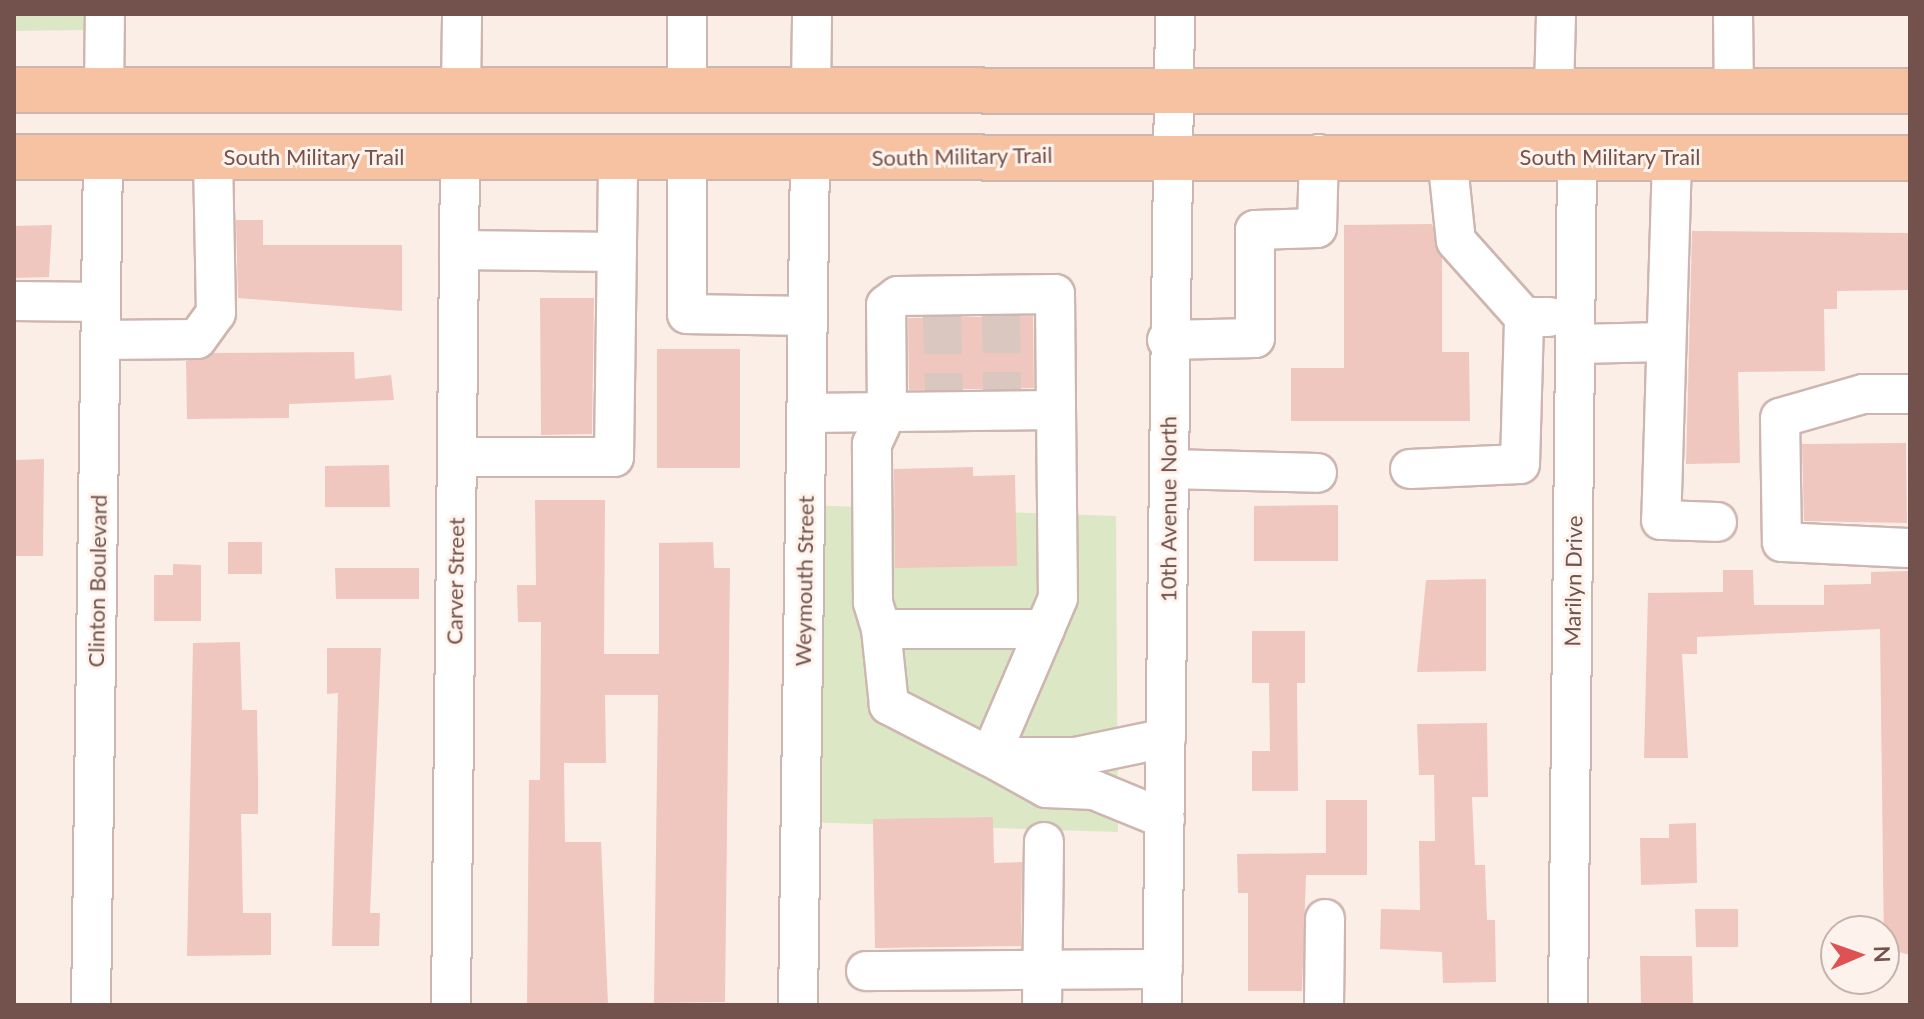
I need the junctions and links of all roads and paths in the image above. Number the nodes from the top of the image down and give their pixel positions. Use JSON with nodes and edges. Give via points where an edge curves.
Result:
{"nodes":[{"id":1,"x":105,"y":14,"type":"edge"},
{"id":2,"x":462,"y":14,"type":"edge"},
{"id":3,"x":687,"y":14,"type":"edge"},
{"id":4,"x":812,"y":14,"type":"edge"},
{"id":5,"x":1175,"y":14,"type":"edge"},
{"id":6,"x":1556,"y":14,"type":"edge"},
{"id":7,"x":1733,"y":14,"type":"edge"},
{"id":8,"x":14,"y":90,"type":"edge"},
{"id":9,"x":461,"y":90,"type":"junction"},
{"id":10,"x":811,"y":90,"type":"junction"},
{"id":11,"x":104,"y":91,"type":"junction"},
{"id":12,"x":687,"y":91,"type":"junction"},
{"id":13,"x":1172,"y":91,"type":"junction"},
{"id":14,"x":1554,"y":91,"type":"junction"},
{"id":15,"x":1734,"y":91,"type":"junction"},
{"id":16,"x":1910,"y":91,"type":"edge"},
{"id":17,"x":1169,"y":152,"type":"junction"},
{"id":18,"x":1319,"y":154,"type":"junction"},
{"id":19,"x":1447,"y":156,"type":"junction"},
{"id":20,"x":14,"y":157,"type":"edge"},
{"id":21,"x":103,"y":157,"type":"junction"},
{"id":22,"x":213,"y":157,"type":"junction"},
{"id":23,"x":460,"y":157,"type":"junction"},
{"id":24,"x":618,"y":157,"type":"junction"},
{"id":25,"x":687,"y":157,"type":"junction"},
{"id":26,"x":810,"y":157,"type":"junction"},
{"id":27,"x":1577,"y":158,"type":"junction"},
{"id":28,"x":1672,"y":158,"type":"junction"},
{"id":29,"x":1910,"y":158,"type":"edge"},
{"id":30,"x":459,"y":250,"type":"junction"},
{"id":31,"x":617,"y":252,"type":"junction"},
{"id":32,"x":14,"y":301,"type":"edge"},
{"id":33,"x":101,"y":302,"type":"junction"},
{"id":34,"x":808,"y":316,"type":"junction"},
{"id":35,"x":1524,"y":317,"type":"junction"},
{"id":36,"x":1576,"y":330,"type":"junction"},
{"id":37,"x":101,"y":340,"type":"junction"},
{"id":38,"x":1167,"y":340,"type":"junction"},
{"id":39,"x":1666,"y":342,"type":"junction"},
{"id":40,"x":1910,"y":394,"type":"edge"},
{"id":41,"x":1056,"y":410,"type":"junction"},
{"id":42,"x":887,"y":412,"type":"junction"},
{"id":43,"x":807,"y":413,"type":"junction"},
{"id":44,"x":457,"y":457,"type":"junction"},
{"id":45,"x":1169,"y":469,"type":"junction"},
{"id":46,"x":1410,"y":469,"type":"dead end"},
{"id":47,"x":1317,"y":473,"type":"dead end"},
{"id":48,"x":1717,"y":522,"type":"dead end"},
{"id":49,"x":1910,"y":548,"type":"edge"},
{"id":50,"x":881,"y":629,"type":"junction"},
{"id":51,"x":1045,"y":629,"type":"junction"},
{"id":52,"x":1166,"y":738,"type":"junction"},
{"id":53,"x":990,"y":757,"type":"junction"},
{"id":54,"x":1165,"y":819,"type":"junction"},
{"id":55,"x":1044,"y":842,"type":"dead end"},
{"id":56,"x":1325,"y":919,"type":"dead end"},
{"id":57,"x":866,"y":971,"type":"dead end"},
{"id":58,"x":1044,"y":987,"type":"edge"},
{"id":59,"x":1163,"y":987,"type":"edge"},
{"id":60,"x":91,"y":1005,"type":"edge"},
{"id":61,"x":451,"y":1005,"type":"edge"},
{"id":62,"x":798,"y":1005,"type":"edge"},
{"id":63,"x":1324,"y":1005,"type":"edge"},
{"id":64,"x":1568,"y":1005,"type":"edge"}],
"edges":[{"from":1,"to":11,"type":"street"},
{"from":2,"to":9,"type":"street"},
{"from":3,"to":12,"type":"street"},
{"from":4,"to":10,"type":"street"},
{"from":5,"to":13,"type":"street","name":"10th Avenue North"},
{"from":6,"to":14,"type":"street"},
{"from":7,"to":15,"type":"street"},
{"from":8,"to":11,"type":"main road"},
{"from":9,"to":11,"type":"main road"},
{"from":9,"to":12,"type":"main road"},
{"from":10,"to":12,"type":"main road"},
{"from":10,"to":13,"type":"main road"},
{"from":13,"to":14,"type":"main road"},
{"from":13,"to":17,"type":"street","name":"10th Avenue North"},
{"from":14,"to":15,"type":"main road"},
{"from":15,"to":16,"type":"main road"},
{"from":17,"to":18,"type":"main road","name":"South Military Trail"},
{"from":17,"to":26,"type":"main road","name":"South Military Trail"},
{"from":17,"to":38,"type":"street","name":"10th Avenue North"},
{"from":18,"to":19,"type":"main road","name":"South Military Trail"},
{"from":18,"to":38,"type":"street","via":[[1317,228],[1255,230],[1255,338]]},
{"from":19,"to":27,"type":"main road","name":"South Military Trail"},
{"from":19,"to":35,"type":"street","via":[[1456,241]]},
{"from":20,"to":21,"type":"main road","name":"South Military Trail"},
{"from":21,"to":22,"type":"main road","name":"South Military Trail"},
{"from":21,"to":33,"type":"street","name":"Clinton Boulevard"},
{"from":22,"to":23,"type":"main road","name":"South Military Trail"},
{"from":22,"to":37,"type":"street","via":[[216,313],[197,339]]},
{"from":23,"to":24,"type":"main road","name":"South Military Trail"},
{"from":23,"to":30,"type":"street","name":"Carver Street"},
{"from":24,"to":25,"type":"main road","name":"South Military Trail"},
{"from":24,"to":31,"type":"street"},
{"from":25,"to":26,"type":"main road","name":"South Military Trail"},
{"from":25,"to":34,"type":"street","via":[[687,314]]},
{"from":26,"to":34,"type":"street","name":"Weymouth Street"},
{"from":27,"to":28,"type":"main road","name":"South Military Trail"},
{"from":27,"to":36,"type":"street","name":"Marilyn Drive"},
{"from":28,"to":29,"type":"main road","name":"South Military Trail"},
{"from":28,"to":39,"type":"street"},
{"from":30,"to":31,"type":"street"},
{"from":30,"to":44,"type":"street","name":"Carver Street"},
{"from":31,"to":44,"type":"street","via":[[614,457]]},
{"from":32,"to":33,"type":"street"},
{"from":33,"to":37,"type":"street","name":"Clinton Boulevard"},
{"from":34,"to":43,"type":"street","name":"Weymouth Street"},
{"from":35,"to":36,"type":"street"},
{"from":35,"to":46,"type":"street","via":[[1520,464]]},
{"from":36,"to":39,"type":"street"},
{"from":36,"to":64,"type":"street","name":"Marilyn Drive"},
{"from":37,"to":60,"type":"street","name":"Clinton Boulevard"},
{"from":38,"to":45,"type":"street","name":"10th Avenue North"},
{"from":39,"to":48,"type":"street","via":[[1661,520]]},
{"from":40,"to":49,"type":"street","via":[[1863,394],[1780,418],[1782,542]]},
{"from":41,"to":42,"type":"street","via":[[1002,402],[944,402]]},
{"from":41,"to":42,"type":"street","via":[[1055,294],[1001,305],[942,305],[898,296],[886,305]]},
{"from":41,"to":51,"type":"street","via":[[1058,598]]},
{"from":42,"to":43,"type":"street"},
{"from":42,"to":50,"type":"street","via":[[872,444],[873,602]]},
{"from":43,"to":62,"type":"street","name":"Weymouth Street"},
{"from":44,"to":61,"type":"street","name":"Carver Street"},
{"from":45,"to":47,"type":"street"},
{"from":45,"to":52,"type":"street","name":"10th Avenue North"},
{"from":50,"to":51,"type":"street"},
{"from":50,"to":53,"type":"street","via":[[889,705]]},
{"from":51,"to":53,"type":"street"},
{"from":52,"to":53,"type":"street","via":[[1075,757]]},
{"from":52,"to":54,"type":"street","name":"10th Avenue North"},
{"from":53,"to":54,"type":"street","via":[[1046,788],[1094,790]]},
{"from":54,"to":59,"type":"street","name":"10th Avenue North"},
{"from":55,"to":58,"type":"street"},
{"from":56,"to":63,"type":"street"},
{"from":57,"to":58,"type":"street"},
{"from":58,"to":59,"type":"street"}]}
